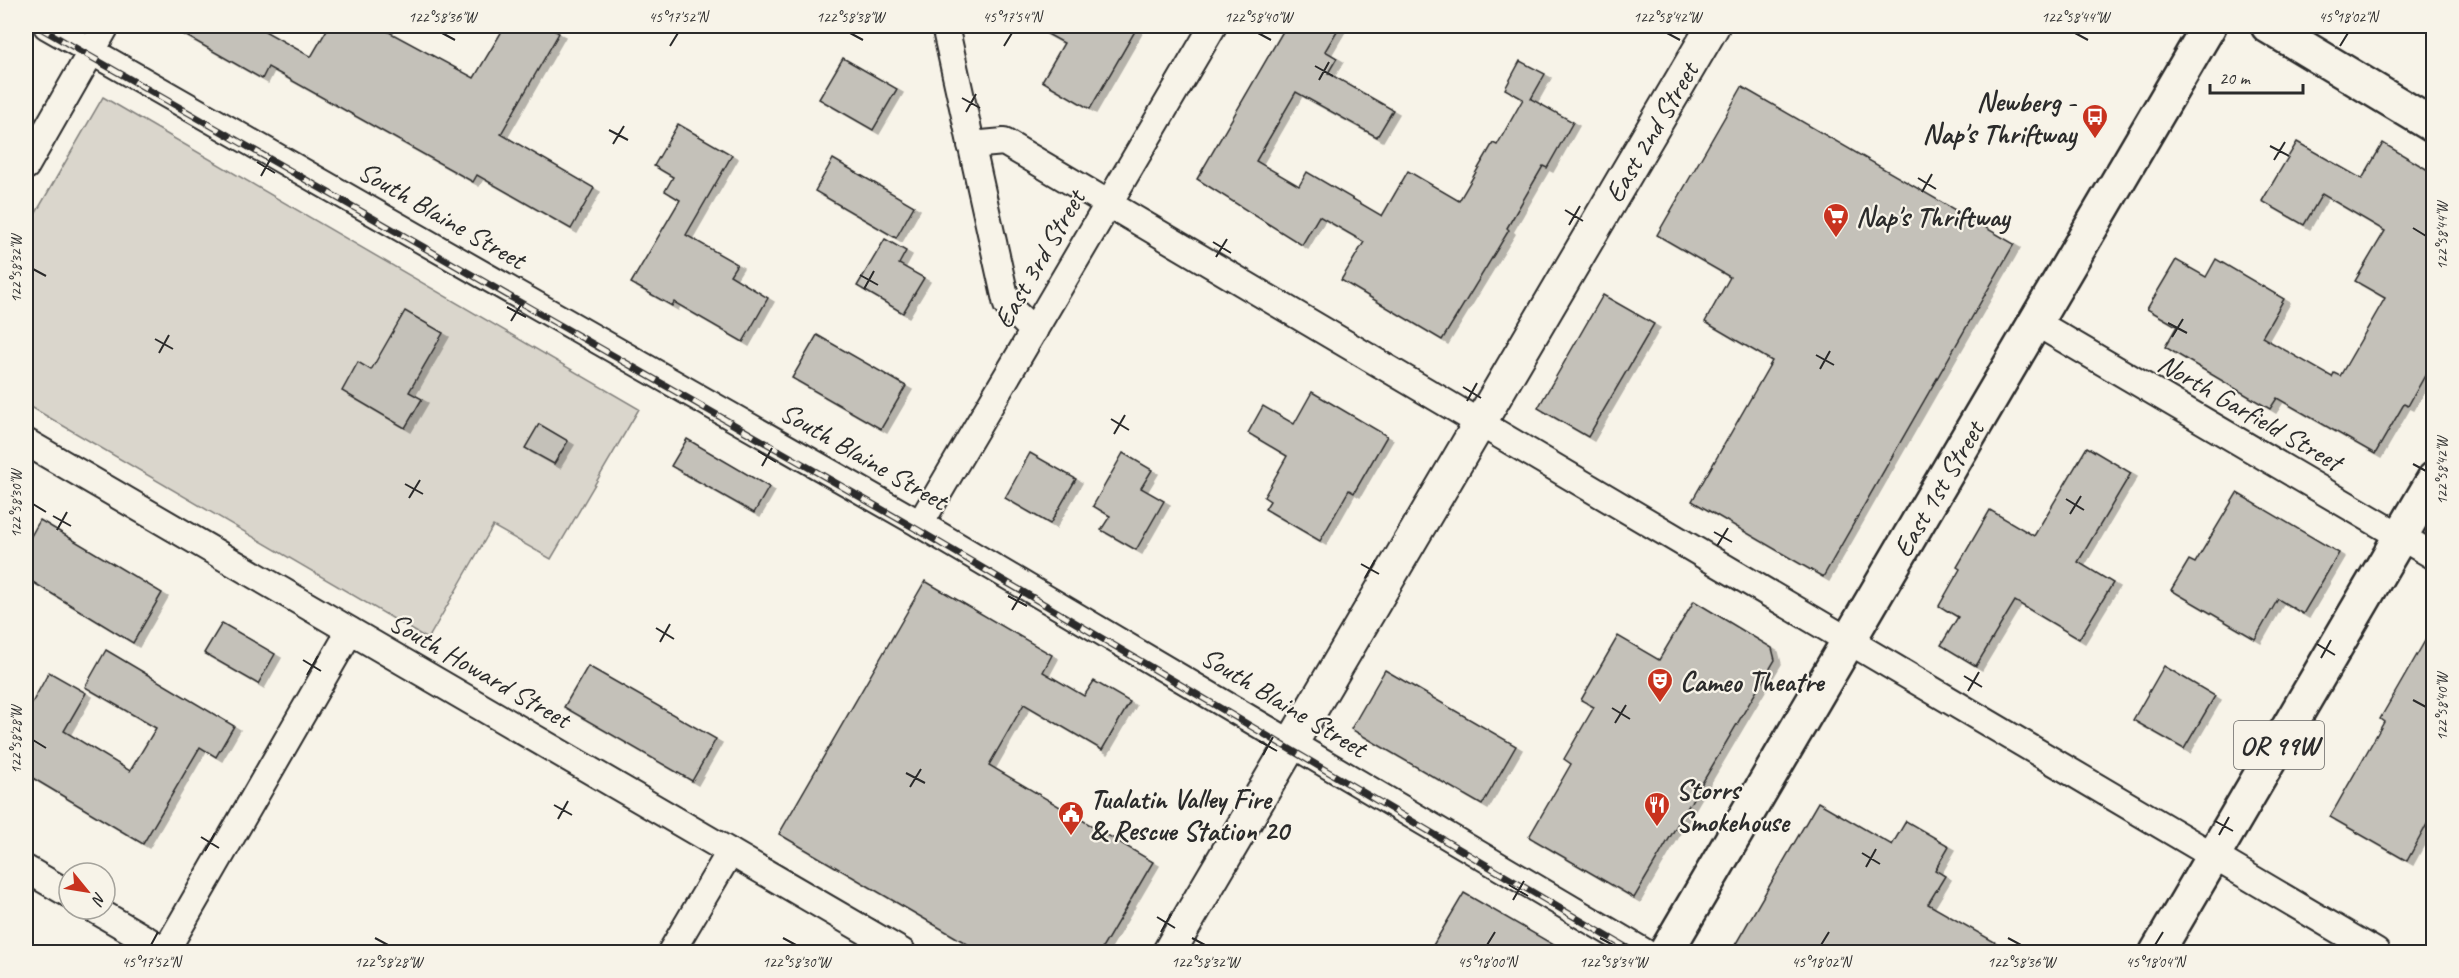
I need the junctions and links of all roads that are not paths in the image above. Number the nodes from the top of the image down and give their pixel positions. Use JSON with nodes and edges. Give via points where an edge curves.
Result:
{"nodes":[{"id":1,"x":47,"y":26,"type":"edge"},
{"id":2,"x":106,"y":26,"type":"edge"},
{"id":3,"x":945,"y":26,"type":"edge"},
{"id":4,"x":1213,"y":26,"type":"edge"},
{"id":5,"x":1713,"y":26,"type":"edge"},
{"id":6,"x":2209,"y":26,"type":"edge"},
{"id":7,"x":2268,"y":26,"type":"edge"},
{"id":8,"x":91,"y":51,"type":"junction"},
{"id":9,"x":2433,"y":126,"type":"edge"},
{"id":10,"x":971,"y":146,"type":"junction"},
{"id":11,"x":26,"y":166,"type":"edge"},
{"id":12,"x":1108,"y":203,"type":"junction"},
{"id":13,"x":2035,"y":322,"type":"junction"},
{"id":14,"x":1034,"y":331,"type":"junction"},
{"id":15,"x":1480,"y":422,"type":"junction"},
{"id":16,"x":26,"y":442,"type":"edge"},
{"id":17,"x":2433,"y":479,"type":"edge"},
{"id":18,"x":920,"y":524,"type":"junction"},
{"id":19,"x":2400,"y":537,"type":"junction"},
{"id":20,"x":2433,"y":556,"type":"edge"},
{"id":21,"x":350,"y":631,"type":"junction"},
{"id":22,"x":1849,"y":639,"type":"junction"},
{"id":23,"x":1292,"y":742,"type":"junction"},
{"id":24,"x":730,"y":852,"type":"junction"},
{"id":25,"x":2214,"y":856,"type":"junction"},
{"id":26,"x":26,"y":869,"type":"edge"},
{"id":27,"x":57,"y":887,"type":"edge"},
{"id":28,"x":114,"y":921,"type":"edge"},
{"id":29,"x":165,"y":952,"type":"edge"},
{"id":30,"x":671,"y":952,"type":"edge"},
{"id":31,"x":902,"y":952,"type":"edge"},
{"id":32,"x":1169,"y":952,"type":"edge"},
{"id":33,"x":1644,"y":952,"type":"edge"},
{"id":34,"x":1666,"y":952,"type":"edge"},
{"id":35,"x":2157,"y":952,"type":"edge"},
{"id":36,"x":2376,"y":952,"type":"edge"}],
"edges":[{"from":1,"to":8,"type":"street","name":"South Blaine Street"},
{"from":2,"to":8,"type":"street"},
{"from":3,"to":10,"type":"street"},
{"from":4,"to":12,"type":"street","name":"East 3rd Street"},
{"from":5,"to":15,"type":"street","name":"East 2nd Street"},
{"from":6,"to":13,"type":"main road","name":"East 1st Street"},
{"from":7,"to":9,"type":"main road"},
{"from":8,"to":11,"type":"street"},
{"from":8,"to":18,"type":"street","name":"South Blaine Street"},
{"from":10,"to":12,"type":"street","via":[[1004,142]]},
{"from":10,"to":14,"type":"street","via":[[1007,305]]},
{"from":12,"to":14,"type":"street","name":"East 3rd Street"},
{"from":12,"to":15,"type":"street"},
{"from":13,"to":19,"type":"street","name":"North Garfield Street"},
{"from":13,"to":22,"type":"main road","name":"East 1st Street"},
{"from":14,"to":18,"type":"street","name":"East 3rd Street"},
{"from":15,"to":22,"type":"street"},
{"from":15,"to":23,"type":"street","name":"East 2nd Street"},
{"from":16,"to":21,"type":"street","name":"South Howard Street"},
{"from":17,"to":19,"type":"main road","number":"OR 99W"},
{"from":18,"to":23,"type":"street","name":"South Blaine Street"},
{"from":19,"to":20,"type":"street","name":"North Garfield Street"},
{"from":19,"to":25,"type":"main road","number":"OR 99W"},
{"from":21,"to":24,"type":"street","name":"South Howard Street"},
{"from":21,"to":29,"type":"street"},
{"from":22,"to":25,"type":"street"},
{"from":22,"to":34,"type":"main road","name":"East 1st Street"},
{"from":23,"to":32,"type":"street","name":"East 2nd Street"},
{"from":23,"to":33,"type":"street","name":"South Blaine Street"},
{"from":24,"to":30,"type":"street"},
{"from":24,"to":31,"type":"street","name":"South Howard Street"},
{"from":25,"to":35,"type":"main road","number":"OR 99W"},
{"from":25,"to":36,"type":"street"},
{"from":26,"to":27,"type":"street"},
{"from":28,"to":29,"type":"street"}]}
